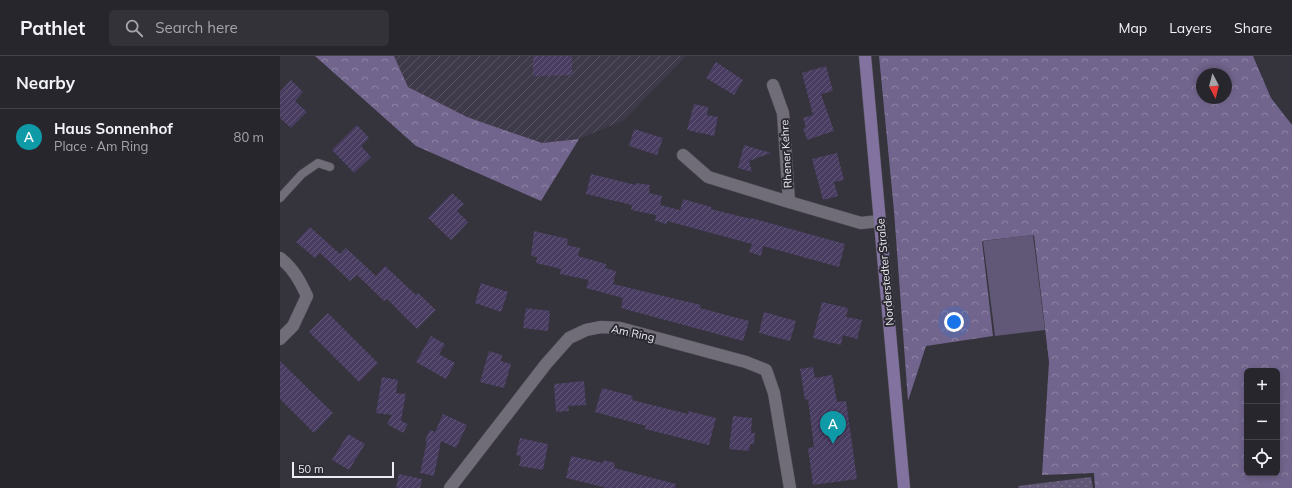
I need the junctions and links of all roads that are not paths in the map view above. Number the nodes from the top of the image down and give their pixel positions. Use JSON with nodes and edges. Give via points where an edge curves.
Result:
{"nodes":[{"id":1,"x":865,"y":56,"type":"edge"},
{"id":2,"x":773,"y":85,"type":"dead end"},
{"id":3,"x":683,"y":155,"type":"dead end"},
{"id":4,"x":330,"y":167,"type":"dead end"},
{"id":5,"x":280,"y":198,"type":"edge"},
{"id":6,"x":789,"y":202,"type":"junction"},
{"id":7,"x":880,"y":221,"type":"junction"},
{"id":8,"x":280,"y":258,"type":"edge"},
{"id":9,"x":280,"y":339,"type":"edge"},
{"id":10,"x":450,"y":488,"type":"edge"},
{"id":11,"x":790,"y":488,"type":"edge"},
{"id":12,"x":904,"y":488,"type":"edge"}],
"edges":[{"from":1,"to":7,"type":"street","name":"Norderstedter Straße"},
{"from":2,"to":6,"type":"street","name":"Rhener Kehre","via":[[784,113]]},
{"from":3,"to":6,"type":"street","name":"Rhener Kehre","via":[[708,177]]},
{"from":4,"to":5,"type":"lane","via":[[318,163],[302,174]]},
{"from":6,"to":7,"type":"street","name":"Rhener Kehre","via":[[861,223]]},
{"from":7,"to":12,"type":"street","name":"Norderstedter Straße"},
{"from":8,"to":9,"type":"street","via":[[289,265],[301,282],[306,296],[293,326]]},
{"from":10,"to":11,"type":"street","name":"Am Ring","via":[[569,338],[586,330],[601,327],[628,330],[746,362],[766,370],[774,392]]}]}
